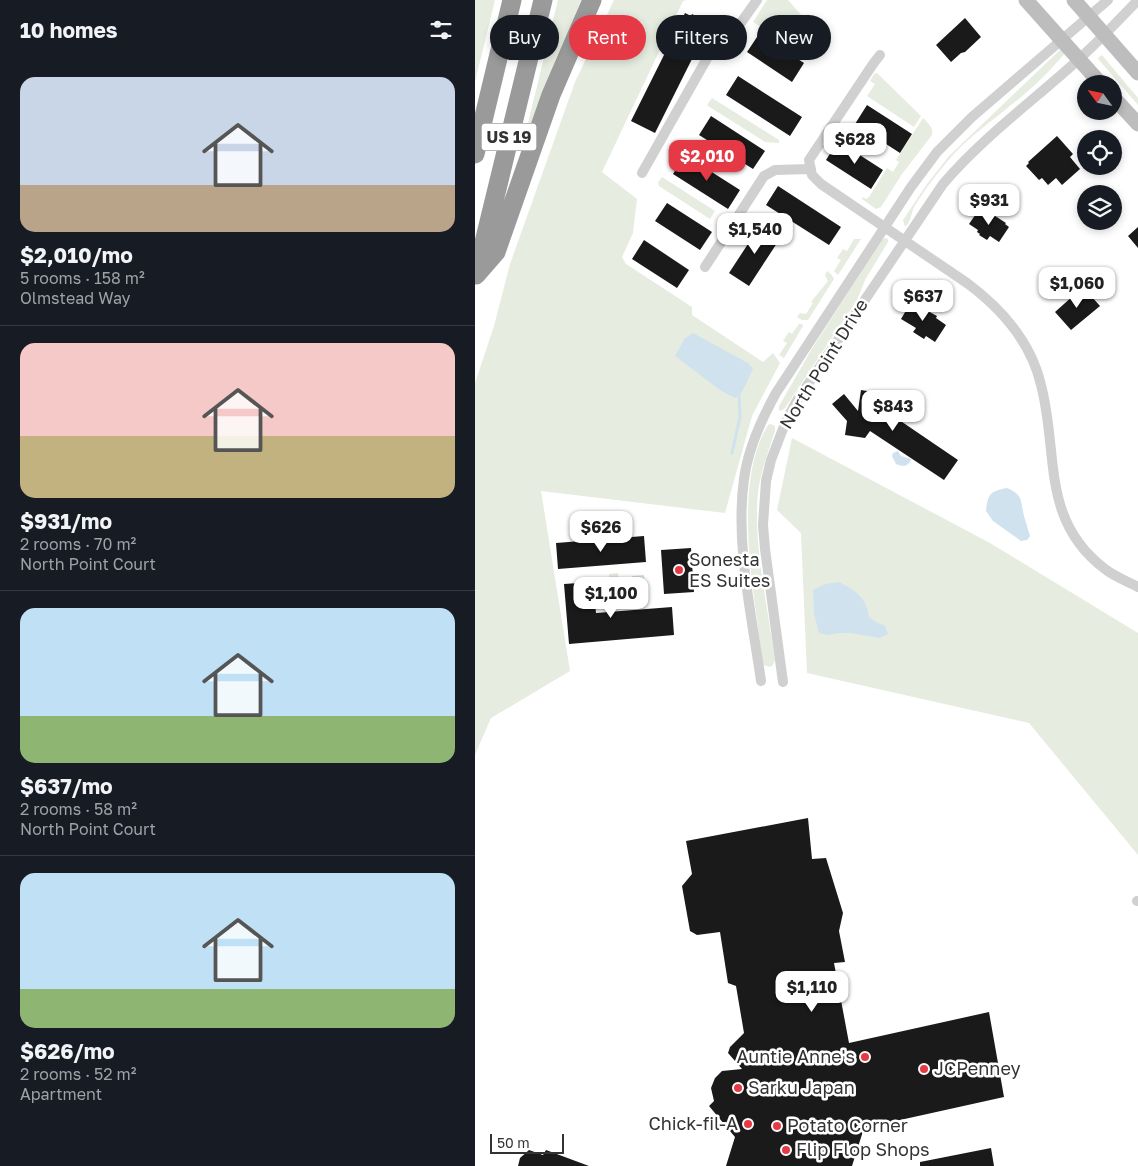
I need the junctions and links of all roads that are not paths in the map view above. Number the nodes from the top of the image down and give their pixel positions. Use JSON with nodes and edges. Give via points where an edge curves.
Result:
{"nodes":[{"id":1,"x":512,"y":0,"type":"edge"},
{"id":2,"x":543,"y":0,"type":"edge"},
{"id":3,"x":592,"y":0,"type":"edge"},
{"id":4,"x":757,"y":0,"type":"edge"},
{"id":5,"x":1027,"y":0,"type":"edge"},
{"id":6,"x":1074,"y":0,"type":"edge"},
{"id":7,"x":1108,"y":0,"type":"edge"},
{"id":8,"x":1138,"y":0,"type":"edge"},
{"id":9,"x":1088,"y":17,"type":"junction"},
{"id":10,"x":1105,"y":35,"type":"junction"},
{"id":11,"x":1061,"y":41,"type":"junction"},
{"id":12,"x":880,"y":56,"type":"dead end"},
{"id":13,"x":1079,"y":60,"type":"junction"},
{"id":14,"x":1138,"y":74,"type":"edge"},
{"id":15,"x":1093,"y":75,"type":"edge"},
{"id":16,"x":1123,"y":108,"type":"edge"},
{"id":17,"x":1138,"y":124,"type":"edge"},
{"id":18,"x":475,"y":154,"type":"edge"},
{"id":19,"x":810,"y":169,"type":"junction"},
{"id":20,"x":642,"y":174,"type":"dead end"},
{"id":21,"x":884,"y":227,"type":"junction"},
{"id":22,"x":905,"y":241,"type":"junction"},
{"id":23,"x":705,"y":267,"type":"dead end"},
{"id":24,"x":475,"y":277,"type":"edge"},
{"id":25,"x":1137,"y":586,"type":"edge"},
{"id":26,"x":761,"y":681,"type":"dead end"},
{"id":27,"x":783,"y":682,"type":"dead end"}],
"edges":[{"from":1,"to":18,"type":"highway","number":"US 19"},
{"from":2,"to":24,"type":"highway","number":"US 19"},
{"from":3,"to":24,"type":"highway","via":[[548,102],[496,252]]},
{"from":4,"to":20,"type":"street","via":[[740,24],[718,38]]},
{"from":5,"to":11,"type":"main road"},
{"from":6,"to":9,"type":"main road"},
{"from":7,"to":9,"type":"street","name":"North Point Drive"},
{"from":8,"to":10,"type":"street","name":"North Point Drive"},
{"from":9,"to":10,"type":"main road"},
{"from":9,"to":11,"type":"street","name":"North Point Drive"},
{"from":10,"to":13,"type":"street","name":"North Point Drive"},
{"from":10,"to":14,"type":"main road"},
{"from":11,"to":13,"type":"main road"},
{"from":11,"to":21,"type":"street","name":"North Point Drive","via":[[955,133],[923,169]]},
{"from":12,"to":19,"type":"street","via":[[809,160]]},
{"from":13,"to":15,"type":"main road"},
{"from":13,"to":22,"type":"street","name":"North Point Drive","via":[[966,158],[943,184]]},
{"from":16,"to":17,"type":"main road"},
{"from":19,"to":21,"type":"street","via":[[821,184]]},
{"from":19,"to":23,"type":"street","via":[[775,170],[764,176]]},
{"from":21,"to":22,"type":"street"},
{"from":21,"to":26,"type":"street","name":"North Point Drive","via":[[776,393],[749,455],[741,525]]},
{"from":22,"to":25,"type":"street","via":[[981,293],[1014,327],[1041,384],[1054,485],[1072,534],[1092,558],[1118,578]]},
{"from":22,"to":27,"type":"street","name":"North Point Drive","via":[[796,402],[785,421],[771,460],[763,525]]}]}
